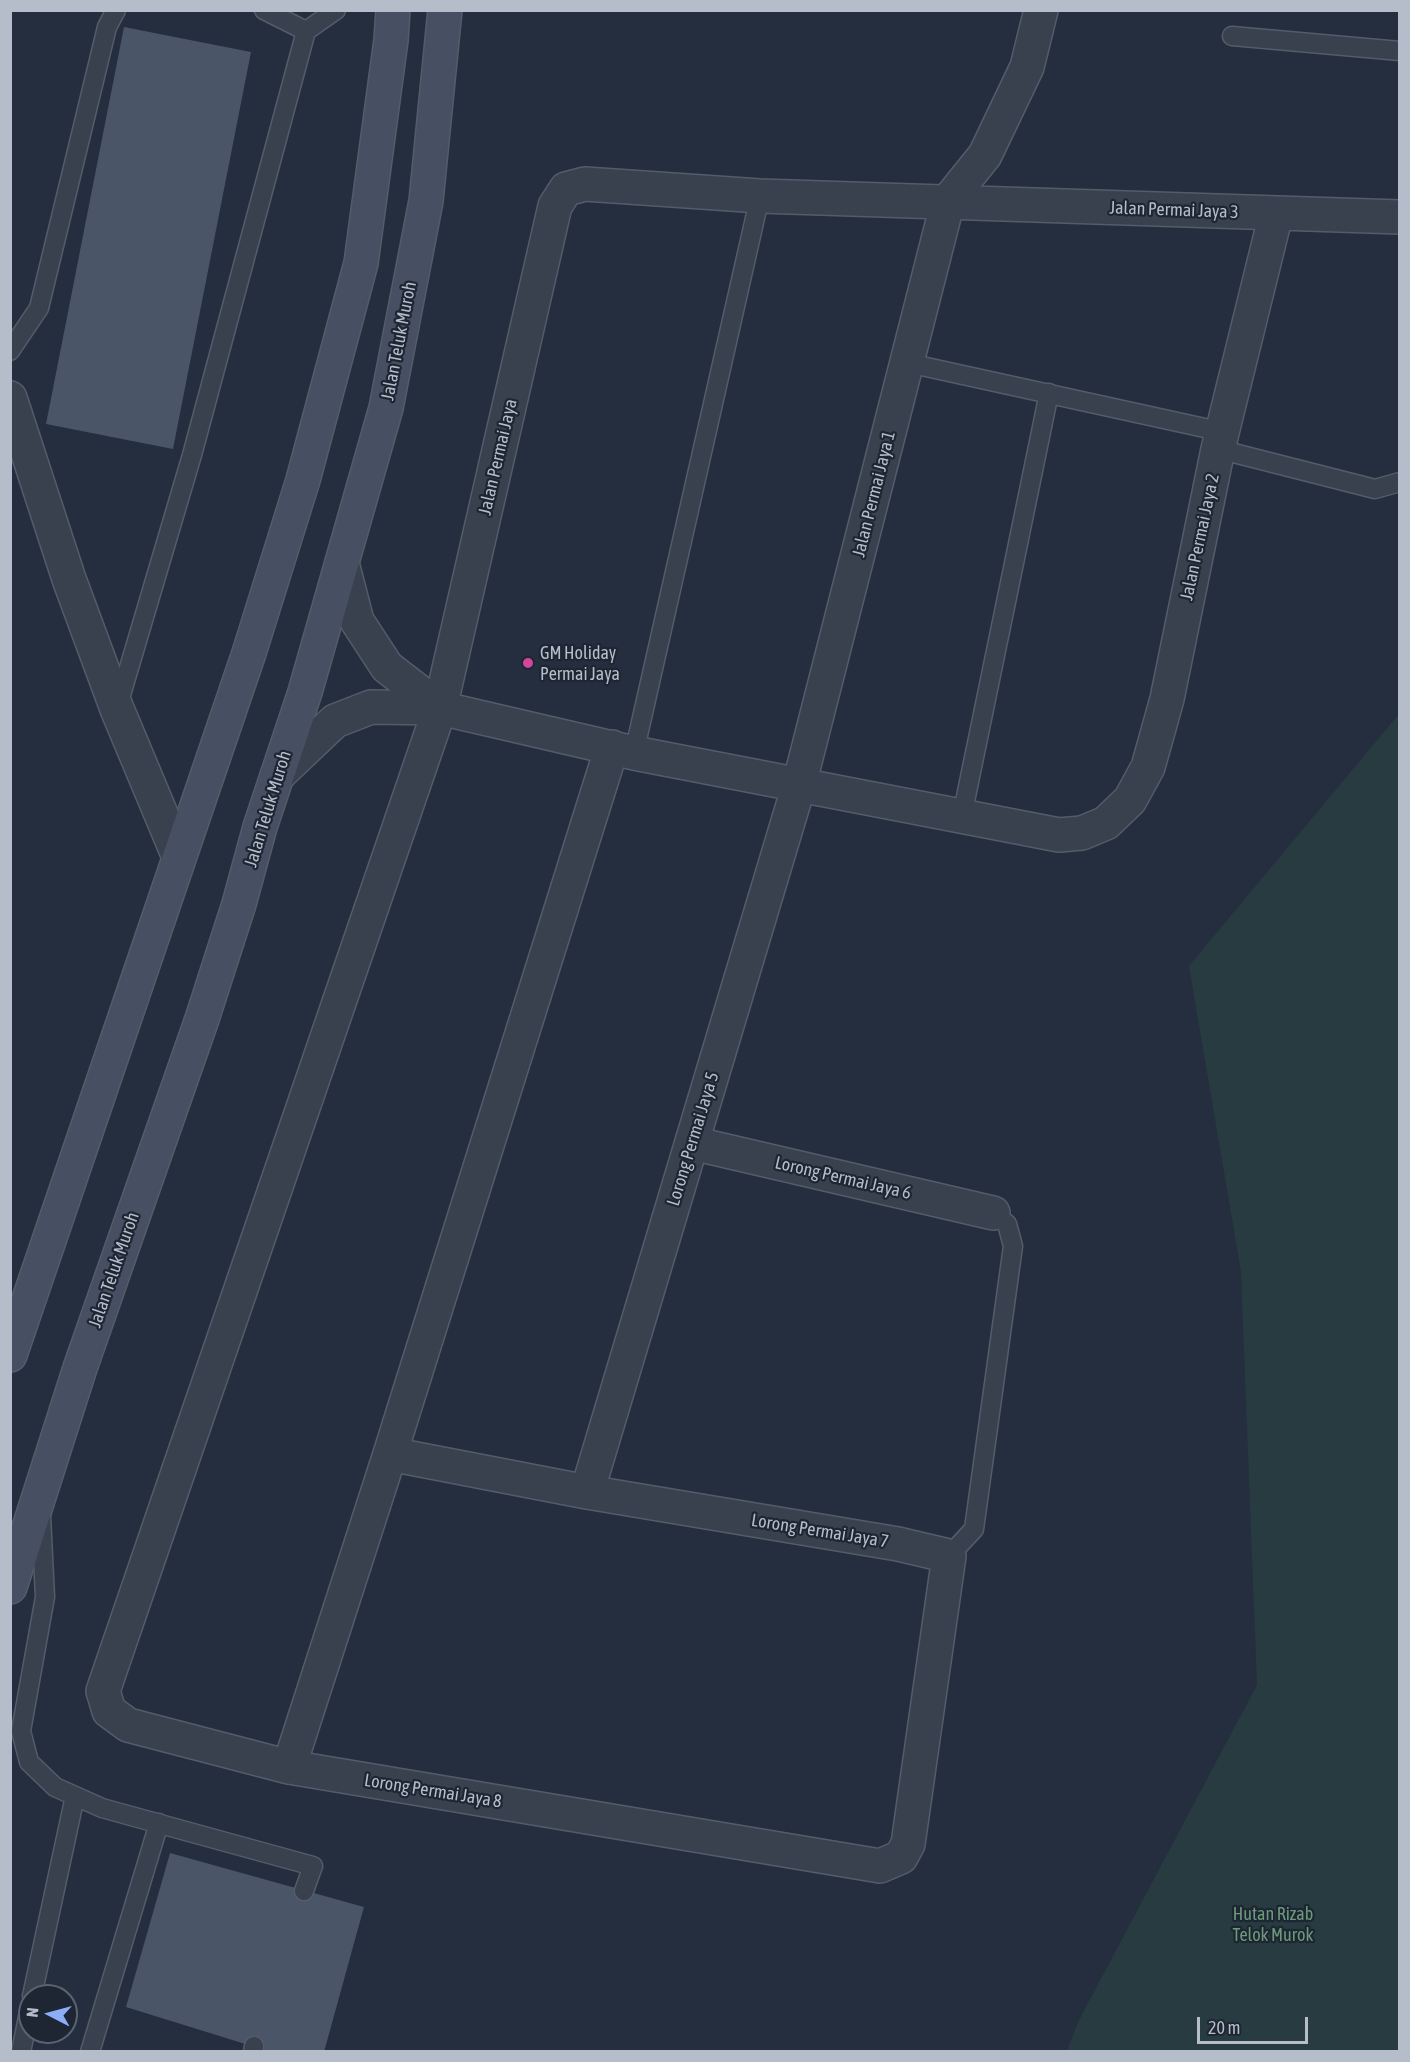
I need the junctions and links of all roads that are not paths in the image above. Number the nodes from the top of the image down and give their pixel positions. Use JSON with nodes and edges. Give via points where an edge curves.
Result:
{"nodes":[{"id":1,"x":116,"y":10,"type":"edge"},
{"id":2,"x":264,"y":10,"type":"edge"},
{"id":3,"x":336,"y":10,"type":"edge"},
{"id":4,"x":393,"y":10,"type":"edge"},
{"id":5,"x":445,"y":10,"type":"edge"},
{"id":6,"x":1041,"y":10,"type":"edge"},
{"id":7,"x":306,"y":31,"type":"junction"},
{"id":8,"x":1232,"y":36,"type":"dead end"},
{"id":9,"x":1400,"y":51,"type":"edge"},
{"id":10,"x":760,"y":196,"type":"junction"},
{"id":11,"x":948,"y":201,"type":"junction"},
{"id":12,"x":555,"y":206,"type":"joint"},
{"id":13,"x":1276,"y":214,"type":"junction"},
{"id":14,"x":1400,"y":216,"type":"edge"},
{"id":15,"x":10,"y":351,"type":"edge"},
{"id":16,"x":908,"y":363,"type":"junction"},
{"id":17,"x":1049,"y":393,"type":"junction"},
{"id":18,"x":10,"y":398,"type":"edge"},
{"id":19,"x":1221,"y":440,"type":"junction"},
{"id":20,"x":1400,"y":482,"type":"edge"},
{"id":21,"x":342,"y":563,"type":"junction"},
{"id":22,"x":440,"y":708,"type":"junction"},
{"id":23,"x":117,"y":709,"type":"junction"},
{"id":24,"x":623,"y":750,"type":"junction"},
{"id":25,"x":277,"y":776,"type":"junction"},
{"id":26,"x":799,"y":785,"type":"junction"},
{"id":27,"x":962,"y":816,"type":"junction"},
{"id":28,"x":179,"y":857,"type":"junction"},
{"id":29,"x":692,"y":1143,"type":"junction"},
{"id":30,"x":993,"y":1213,"type":"joint"},
{"id":31,"x":10,"y":1355,"type":"edge"},
{"id":32,"x":390,"y":1454,"type":"junction"},
{"id":33,"x":587,"y":1492,"type":"junction"},
{"id":34,"x":41,"y":1496,"type":"junction"},
{"id":35,"x":949,"y":1556,"type":"junction"},
{"id":36,"x":10,"y":1587,"type":"edge"},
{"id":37,"x":289,"y":1767,"type":"junction"},
{"id":38,"x":75,"y":1796,"type":"junction"},
{"id":39,"x":159,"y":1823,"type":"junction"},
{"id":40,"x":304,"y":1891,"type":"dead end"},
{"id":41,"x":35,"y":1984,"type":"edge"},
{"id":42,"x":90,"y":2052,"type":"edge"}],
"edges":[{"from":1,"to":15,"type":"lane","via":[[106,27],[39,308]]},
{"from":2,"to":7,"type":"lane"},
{"from":3,"to":7,"type":"lane"},
{"from":4,"to":28,"type":"main road","via":[[361,263],[303,480]]},
{"from":5,"to":21,"type":"main road","name":"Jalan Teluk Muroh","via":[[426,201],[386,408]]},
{"from":6,"to":11,"type":"street","via":[[1027,67],[985,155]]},
{"from":7,"to":23,"type":"lane","via":[[192,455]]},
{"from":8,"to":9,"type":"lane"},
{"from":10,"to":11,"type":"street","name":"Jalan Permai Jaya 3"},
{"from":10,"to":12,"type":"street","name":"Jalan Permai Jaya 3","via":[[585,184],[566,189]]},
{"from":10,"to":24,"type":"lane"},
{"from":11,"to":13,"type":"street","name":"Jalan Permai Jaya 3"},
{"from":11,"to":16,"type":"street","name":"Jalan Permai Jaya 1"},
{"from":12,"to":22,"type":"street","name":"Jalan Permai Jaya"},
{"from":13,"to":14,"type":"street","name":"Jalan Permai Jaya 3"},
{"from":13,"to":19,"type":"street","name":"Jalan Permai Jaya 2"},
{"from":16,"to":17,"type":"lane"},
{"from":16,"to":26,"type":"street","name":"Jalan Permai Jaya 1"},
{"from":17,"to":19,"type":"lane"},
{"from":17,"to":27,"type":"lane"},
{"from":18,"to":23,"type":"street","via":[[69,579]]},
{"from":19,"to":20,"type":"lane","via":[[1375,489]]},
{"from":19,"to":27,"type":"street","name":"Jalan Permai Jaya 2","via":[[1167,699],[1148,767],[1130,800],[1106,823],[1082,833],[1059,836]]},
{"from":21,"to":22,"type":"street","via":[[357,621],[387,667]]},
{"from":21,"to":25,"type":"main road","name":"Jalan Teluk Muroh"},
{"from":22,"to":24,"type":"street"},
{"from":22,"to":25,"type":"street","via":[[370,707],[335,721]]},
{"from":22,"to":37,"type":"street","name":"Jalan Permai Jaya","via":[[103,1690],[109,1711],[128,1725]]},
{"from":23,"to":28,"type":"street"},
{"from":24,"to":26,"type":"street"},
{"from":24,"to":32,"type":"street"},
{"from":25,"to":34,"type":"main road","name":"Jalan Teluk Muroh","via":[[202,1019],[80,1368]]},
{"from":26,"to":27,"type":"street"},
{"from":26,"to":29,"type":"street","name":"Lorong Permai Jaya 5"},
{"from":28,"to":31,"type":"main road"},
{"from":29,"to":30,"type":"street","name":"Lorong Permai Jaya 6"},
{"from":29,"to":33,"type":"street","name":"Lorong Permai Jaya 5"},
{"from":30,"to":35,"type":"lane","via":[[1007,1224],[1013,1246],[974,1529]]},
{"from":32,"to":33,"type":"street","name":"Lorong Permai Jaya 7"},
{"from":32,"to":37,"type":"street"},
{"from":33,"to":35,"type":"street","name":"Lorong Permai Jaya 7"},
{"from":34,"to":36,"type":"main road","name":"Jalan Teluk Muroh"},
{"from":34,"to":38,"type":"lane","via":[[45,1597],[21,1731],[29,1762],[55,1787]]},
{"from":35,"to":37,"type":"street","name":"Lorong Permai Jaya 8","via":[[908,1844],[901,1857],[880,1866]]},
{"from":38,"to":39,"type":"lane","via":[[102,1808]]},
{"from":38,"to":41,"type":"lane"},
{"from":39,"to":40,"type":"lane","via":[[313,1866]]},
{"from":39,"to":42,"type":"lane"}]}
